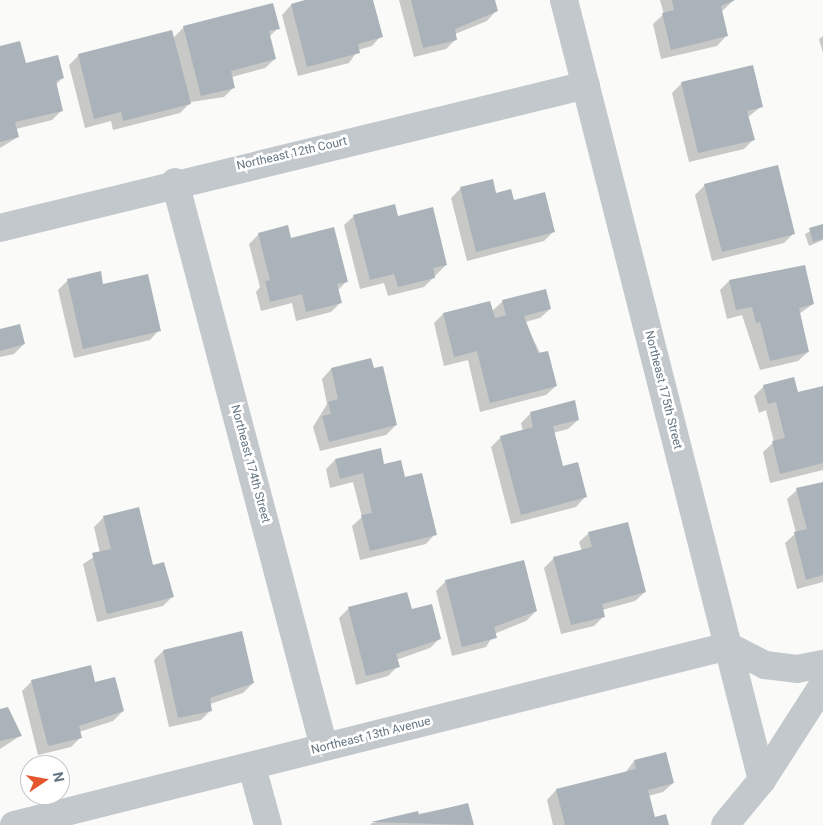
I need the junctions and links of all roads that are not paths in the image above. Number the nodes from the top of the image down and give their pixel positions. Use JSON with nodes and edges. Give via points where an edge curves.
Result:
{"nodes":[{"id":1,"x":564,"y":0,"type":"edge"},
{"id":2,"x":586,"y":85,"type":"junction"},
{"id":3,"x":176,"y":182,"type":"junction"},
{"id":4,"x":0,"y":228,"type":"edge"},
{"id":5,"x":728,"y":646,"type":"junction"},
{"id":6,"x":823,"y":664,"type":"edge"},
{"id":7,"x":823,"y":685,"type":"edge"},
{"id":8,"x":324,"y":747,"type":"junction"},
{"id":9,"x":252,"y":767,"type":"junction"},
{"id":10,"x":762,"y":780,"type":"junction"},
{"id":11,"x":14,"y":825,"type":"edge"},
{"id":12,"x":268,"y":825,"type":"edge"},
{"id":13,"x":724,"y":825,"type":"edge"}],
"edges":[{"from":1,"to":2,"type":"street","name":"Northeast 175th Street"},
{"from":2,"to":3,"type":"street","name":"Northeast 12th Court"},
{"from":2,"to":5,"type":"street","name":"Northeast 175th Street"},
{"from":3,"to":4,"type":"street","name":"Northeast 12th Court"},
{"from":3,"to":8,"type":"street","name":"Northeast 174th Street"},
{"from":5,"to":6,"type":"street","via":[[765,666],[798,669]]},
{"from":5,"to":8,"type":"street","name":"Northeast 13th Avenue"},
{"from":5,"to":10,"type":"street","name":"Northeast 175th Street"},
{"from":7,"to":10,"type":"street"},
{"from":8,"to":9,"type":"street","name":"Northeast 13th Avenue"},
{"from":9,"to":11,"type":"street","name":"Northeast 13th Avenue"},
{"from":9,"to":12,"type":"street"},
{"from":10,"to":13,"type":"street"}]}
